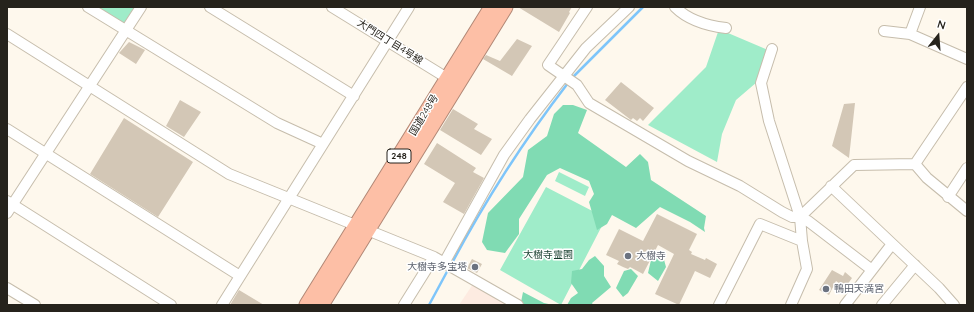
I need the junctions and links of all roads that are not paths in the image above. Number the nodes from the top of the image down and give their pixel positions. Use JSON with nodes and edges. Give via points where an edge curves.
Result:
{"nodes":[{"id":1,"x":88,"y":7,"type":"edge"},
{"id":2,"x":141,"y":7,"type":"edge"},
{"id":3,"x":210,"y":7,"type":"edge"},
{"id":4,"x":332,"y":7,"type":"edge"},
{"id":5,"x":409,"y":7,"type":"edge"},
{"id":6,"x":492,"y":7,"type":"edge"},
{"id":7,"x":505,"y":7,"type":"edge"},
{"id":8,"x":587,"y":7,"type":"edge"},
{"id":9,"x":629,"y":7,"type":"edge"},
{"id":10,"x":676,"y":7,"type":"edge"},
{"id":11,"x":920,"y":7,"type":"edge"},
{"id":12,"x":726,"y":28,"type":"dead end"},
{"id":13,"x":126,"y":30,"type":"junction"},
{"id":14,"x":884,"y":31,"type":"dead end"},
{"id":15,"x":7,"y":34,"type":"edge"},
{"id":16,"x":910,"y":34,"type":"junction"},
{"id":17,"x":388,"y":41,"type":"junction"},
{"id":18,"x":772,"y":48,"type":"dead end"},
{"id":19,"x":967,"y":59,"type":"edge"},
{"id":20,"x":564,"y":75,"type":"junction"},
{"id":21,"x":447,"y":78,"type":"junction"},
{"id":22,"x":90,"y":86,"type":"junction"},
{"id":23,"x":967,"y":87,"type":"edge"},
{"id":24,"x":354,"y":96,"type":"junction"},
{"id":25,"x":7,"y":129,"type":"edge"},
{"id":26,"x":323,"y":144,"type":"junction"},
{"id":27,"x":46,"y":153,"type":"junction"},
{"id":28,"x":915,"y":164,"type":"junction"},
{"id":29,"x":967,"y":168,"type":"edge"},
{"id":30,"x":831,"y":186,"type":"junction"},
{"id":31,"x":948,"y":197,"type":"junction"},
{"id":32,"x":288,"y":199,"type":"junction"},
{"id":33,"x":9,"y":206,"type":"edge"},
{"id":34,"x":967,"y":211,"type":"edge"},
{"id":35,"x":800,"y":217,"type":"junction"},
{"id":36,"x":362,"y":229,"type":"junction"},
{"id":37,"x":802,"y":241,"type":"junction"},
{"id":38,"x":892,"y":244,"type":"junction"},
{"id":39,"x":434,"y":258,"type":"junction"},
{"id":40,"x":444,"y":263,"type":"junction"},
{"id":41,"x":915,"y":265,"type":"junction"},
{"id":42,"x":872,"y":270,"type":"junction"},
{"id":43,"x":240,"y":276,"type":"junction"},
{"id":44,"x":7,"y":288,"type":"edge"},
{"id":45,"x":36,"y":305,"type":"edge"},
{"id":46,"x":171,"y":305,"type":"edge"},
{"id":47,"x":222,"y":305,"type":"edge"},
{"id":48,"x":306,"y":305,"type":"edge"},
{"id":49,"x":321,"y":305,"type":"edge"},
{"id":50,"x":404,"y":305,"type":"edge"},
{"id":51,"x":518,"y":305,"type":"edge"},
{"id":52,"x":719,"y":305,"type":"edge"},
{"id":53,"x":791,"y":305,"type":"edge"},
{"id":54,"x":844,"y":305,"type":"edge"},
{"id":55,"x":882,"y":305,"type":"edge"},
{"id":56,"x":954,"y":305,"type":"edge"}],
"edges":[{"from":1,"to":13,"type":"street"},
{"from":2,"to":13,"type":"street"},
{"from":3,"to":24,"type":"street"},
{"from":4,"to":17,"type":"street","name":"大門四丁目4号線"},
{"from":5,"to":17,"type":"street"},
{"from":6,"to":21,"type":"highway","name":"国道248号","number":"248"},
{"from":7,"to":36,"type":"highway","name":"国道248号","number":"248"},
{"from":8,"to":20,"type":"street","via":[[548,65]]},
{"from":9,"to":20,"type":"street","via":[[586,48]]},
{"from":10,"to":12,"type":"street","via":[[711,26]]},
{"from":11,"to":16,"type":"street"},
{"from":13,"to":22,"type":"street"},
{"from":13,"to":26,"type":"street","via":[[277,123]]},
{"from":14,"to":16,"type":"street"},
{"from":15,"to":22,"type":"street"},
{"from":16,"to":19,"type":"street"},
{"from":17,"to":21,"type":"street","name":"大門四丁目4号線"},
{"from":17,"to":24,"type":"street"},
{"from":18,"to":35,"type":"street","via":[[761,83],[769,121]]},
{"from":20,"to":35,"type":"street","via":[[578,85],[589,103],[782,212],[792,217]]},
{"from":20,"to":40,"type":"street","via":[[504,155]]},
{"from":21,"to":36,"type":"highway","name":"国道248号","number":"248"},
{"from":22,"to":27,"type":"street"},
{"from":22,"to":32,"type":"street","via":[[228,174]]},
{"from":23,"to":28,"type":"street"},
{"from":24,"to":26,"type":"street"},
{"from":25,"to":27,"type":"street"},
{"from":26,"to":32,"type":"street"},
{"from":27,"to":33,"type":"street"},
{"from":27,"to":43,"type":"street"},
{"from":28,"to":30,"type":"street","via":[[854,165]]},
{"from":28,"to":31,"type":"street"},
{"from":29,"to":31,"type":"street"},
{"from":30,"to":35,"type":"street"},
{"from":30,"to":38,"type":"street"},
{"from":31,"to":34,"type":"street"},
{"from":32,"to":36,"type":"street"},
{"from":32,"to":43,"type":"street"},
{"from":33,"to":46,"type":"street"},
{"from":35,"to":37,"type":"street"},
{"from":35,"to":42,"type":"street"},
{"from":36,"to":39,"type":"street"},
{"from":36,"to":48,"type":"highway","name":"国道248号","number":"248"},
{"from":36,"to":49,"type":"highway","name":"国道248号","number":"248"},
{"from":37,"to":52,"type":"street","via":[[760,224]]},
{"from":37,"to":53,"type":"street","via":[[807,269]]},
{"from":38,"to":41,"type":"street"},
{"from":38,"to":42,"type":"street"},
{"from":39,"to":40,"type":"street"},
{"from":39,"to":50,"type":"street"},
{"from":40,"to":51,"type":"street"},
{"from":41,"to":55,"type":"street"},
{"from":41,"to":56,"type":"street"},
{"from":42,"to":54,"type":"street"},
{"from":43,"to":47,"type":"street"},
{"from":44,"to":45,"type":"street"}]}
